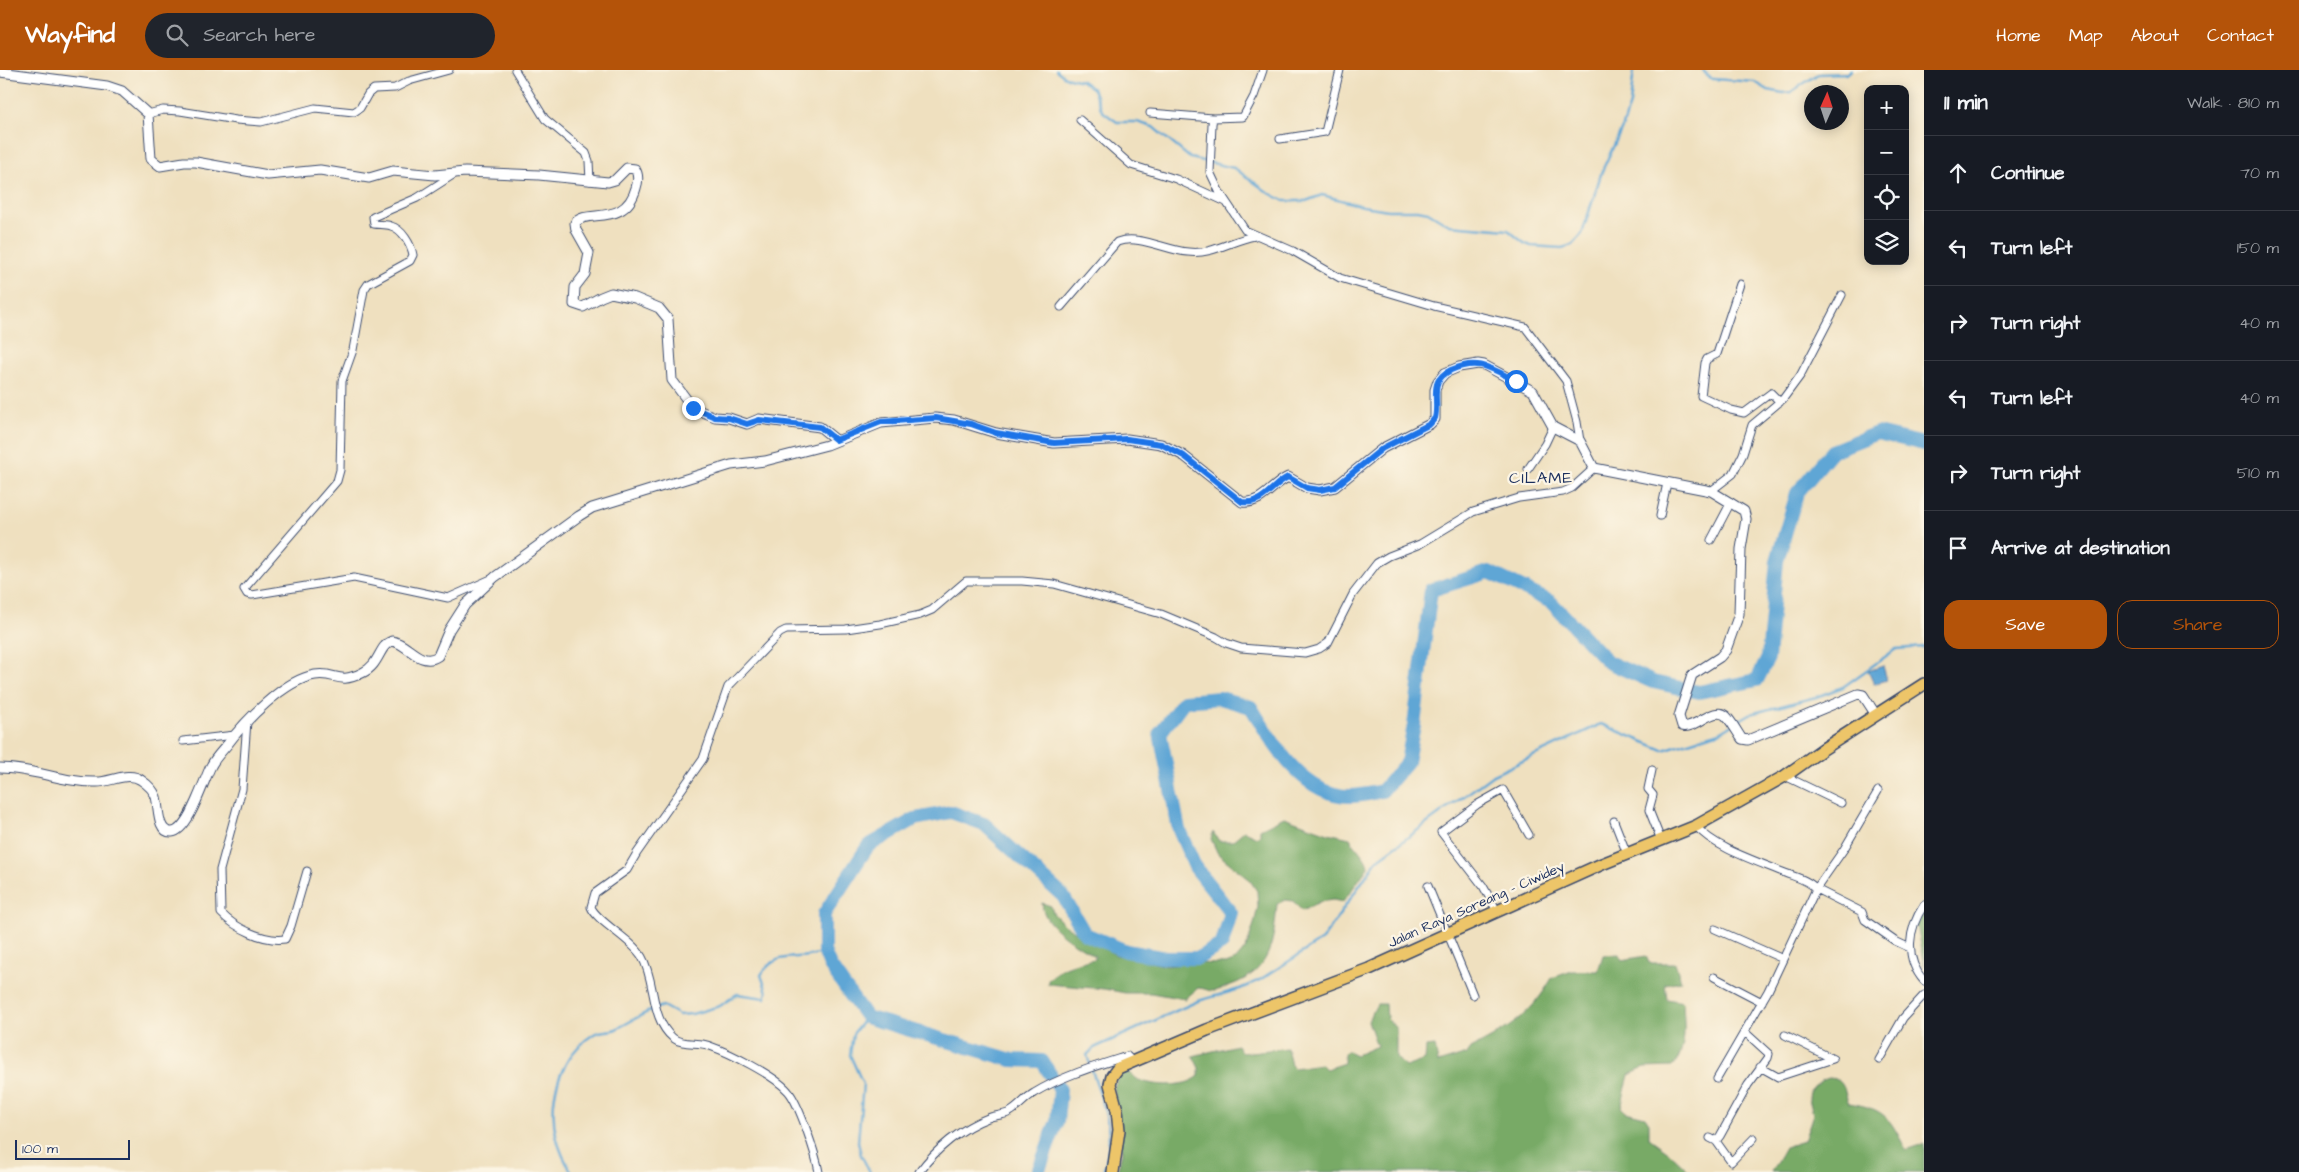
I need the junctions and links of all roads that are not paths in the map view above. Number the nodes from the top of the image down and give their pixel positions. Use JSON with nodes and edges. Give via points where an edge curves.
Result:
{"nodes":[{"id":1,"x":449,"y":70,"type":"edge"},
{"id":2,"x":515,"y":70,"type":"edge"},
{"id":3,"x":1263,"y":70,"type":"edge"},
{"id":4,"x":1340,"y":70,"type":"edge"},
{"id":5,"x":0,"y":72,"type":"edge"},
{"id":6,"x":1150,"y":112,"type":"dead end"},
{"id":7,"x":148,"y":114,"type":"junction"},
{"id":8,"x":1213,"y":118,"type":"junction"},
{"id":9,"x":1080,"y":120,"type":"dead end"},
{"id":10,"x":1280,"y":139,"type":"dead end"},
{"id":11,"x":456,"y":173,"type":"junction"},
{"id":12,"x":590,"y":181,"type":"junction"},
{"id":13,"x":1226,"y":202,"type":"junction"},
{"id":14,"x":1257,"y":235,"type":"junction"},
{"id":15,"x":1740,"y":284,"type":"dead end"},
{"id":16,"x":1842,"y":295,"type":"dead end"},
{"id":17,"x":1061,"y":308,"type":"dead end"},
{"id":18,"x":1780,"y":402,"type":"junction"},
{"id":19,"x":1553,"y":427,"type":"junction"},
{"id":20,"x":836,"y":440,"type":"junction"},
{"id":21,"x":1580,"y":441,"type":"junction"},
{"id":22,"x":1594,"y":468,"type":"junction"},
{"id":23,"x":1528,"y":469,"type":"dead end"},
{"id":24,"x":1667,"y":483,"type":"junction"},
{"id":25,"x":1711,"y":491,"type":"junction"},
{"id":26,"x":1731,"y":502,"type":"junction"},
{"id":27,"x":1660,"y":516,"type":"dead end"},
{"id":28,"x":1711,"y":540,"type":"dead end"},
{"id":29,"x":496,"y":576,"type":"junction"},
{"id":30,"x":1924,"y":684,"type":"edge"},
{"id":31,"x":1876,"y":715,"type":"junction"},
{"id":32,"x":247,"y":721,"type":"junction"},
{"id":33,"x":235,"y":735,"type":"junction"},
{"id":34,"x":183,"y":741,"type":"dead end"},
{"id":35,"x":0,"y":768,"type":"edge"},
{"id":36,"x":1652,"y":770,"type":"dead end"},
{"id":37,"x":1785,"y":776,"type":"junction"},
{"id":38,"x":1878,"y":791,"type":"dead end"},
{"id":39,"x":1841,"y":803,"type":"dead end"},
{"id":40,"x":1614,"y":821,"type":"dead end"},
{"id":41,"x":1696,"y":826,"type":"junction"},
{"id":42,"x":1530,"y":835,"type":"dead end"},
{"id":43,"x":1661,"y":840,"type":"junction"},
{"id":44,"x":1627,"y":854,"type":"junction"},
{"id":45,"x":307,"y":871,"type":"dead end"},
{"id":46,"x":1428,"y":886,"type":"dead end"},
{"id":47,"x":1816,"y":889,"type":"junction"},
{"id":48,"x":1924,"y":905,"type":"edge"},
{"id":49,"x":1497,"y":911,"type":"junction"},
{"id":50,"x":1715,"y":929,"type":"dead end"},
{"id":51,"x":1448,"y":933,"type":"junction"},
{"id":52,"x":1910,"y":948,"type":"junction"},
{"id":53,"x":1782,"y":959,"type":"junction"},
{"id":54,"x":1714,"y":977,"type":"dead end"},
{"id":55,"x":1924,"y":981,"type":"edge"},
{"id":56,"x":1473,"y":994,"type":"dead end"},
{"id":57,"x":1924,"y":995,"type":"edge"},
{"id":58,"x":1762,"y":1002,"type":"junction"},
{"id":59,"x":1746,"y":1033,"type":"junction"},
{"id":60,"x":1785,"y":1035,"type":"dead end"},
{"id":61,"x":1132,"y":1060,"type":"junction"},
{"id":62,"x":1879,"y":1060,"type":"dead end"},
{"id":63,"x":1760,"y":1067,"type":"junction"},
{"id":64,"x":1718,"y":1079,"type":"dead end"},
{"id":65,"x":1754,"y":1138,"type":"dead end"},
{"id":66,"x":819,"y":1172,"type":"edge"},
{"id":67,"x":919,"y":1172,"type":"edge"},
{"id":68,"x":1113,"y":1172,"type":"edge"}],
"edges":[{"from":1,"to":7,"type":"street","via":[[394,88],[374,89],[354,112],[315,108],[261,122],[180,111],[163,110]]},
{"from":2,"to":12,"type":"street","via":[[545,119],[586,153],[590,161]]},
{"from":3,"to":8,"type":"street","via":[[1243,117]]},
{"from":4,"to":10,"type":"street","via":[[1325,132]]},
{"from":5,"to":7,"type":"street","via":[[115,87]]},
{"from":6,"to":8,"type":"street"},
{"from":7,"to":11,"type":"street","via":[[152,159],[160,166],[196,162],[258,174],[320,170],[369,178],[393,172]]},
{"from":8,"to":13,"type":"street","via":[[1210,172]]},
{"from":9,"to":13,"type":"street","via":[[1131,165],[1176,179]]},
{"from":11,"to":12,"type":"street","via":[[539,175]]},
{"from":11,"to":29,"type":"street","via":[[416,198],[373,217],[374,224],[398,230],[407,239],[413,255],[410,261],[368,284],[364,290],[353,350],[342,381],[339,475],[244,590],[252,595],[354,578],[448,598]]},
{"from":12,"to":20,"type":"street","via":[[611,182],[629,168],[637,172],[634,194],[622,210],[604,216],[580,218],[575,223],[589,253],[585,274],[575,287],[574,304],[583,307],[611,293],[659,308],[668,319],[673,384],[688,404],[699,411],[747,424],[759,420],[811,425],[827,431]]},
{"from":13,"to":14,"type":"street","via":[[1245,230]]},
{"from":14,"to":17,"type":"street","via":[[1244,237],[1210,252],[1188,252],[1129,238],[1116,242]]},
{"from":14,"to":21,"type":"street","via":[[1340,278],[1370,289],[1525,327],[1566,381]]},
{"from":15,"to":18,"type":"street","via":[[1717,354],[1705,363],[1701,396],[1744,414],[1771,393]]},
{"from":16,"to":18,"type":"street","via":[[1800,376]]},
{"from":18,"to":25,"type":"street","via":[[1752,424],[1733,474]]},
{"from":19,"to":20,"type":"street","via":[[1533,391],[1484,365],[1459,367],[1445,373],[1438,381],[1435,418],[1430,424],[1383,448],[1335,487],[1307,488],[1288,477],[1249,503],[1242,502],[1184,456],[1161,444],[1127,439],[1054,443],[936,418],[881,422]]},
{"from":19,"to":21,"type":"street"},
{"from":19,"to":23,"type":"street","via":[[1546,444]]},
{"from":20,"to":29,"type":"street","via":[[827,446],[765,461],[731,465],[592,508]]},
{"from":21,"to":22,"type":"street"},
{"from":22,"to":24,"type":"street"},
{"from":22,"to":66,"type":"street","via":[[1572,488],[1519,498],[1473,512],[1420,544],[1377,563],[1352,594],[1328,643],[1305,653],[1241,648],[1152,611],[1054,584],[1022,582],[966,581],[944,602],[920,615],[846,629],[803,629],[780,633],[728,687],[703,760],[627,870],[595,893],[592,910],[633,944],[643,958],[667,1032],[678,1041],[715,1048],[782,1084],[793,1098]]},
{"from":24,"to":25,"type":"street"},
{"from":24,"to":27,"type":"street"},
{"from":25,"to":26,"type":"street"},
{"from":26,"to":28,"type":"street"},
{"from":26,"to":31,"type":"street","via":[[1746,515],[1741,549],[1739,614],[1726,650],[1692,675],[1679,716],[1680,724],[1690,727],[1712,715],[1721,714],[1742,739],[1748,740],[1858,694],[1863,695]]},
{"from":29,"to":32,"type":"street","via":[[457,616],[438,656],[433,659],[421,658],[401,643],[392,641],[366,671],[347,679],[327,675],[309,677],[276,697]]},
{"from":30,"to":31,"type":"highway","name":"Jalan Raya Soreang - Ciwidey"},
{"from":31,"to":37,"type":"highway","name":"Jalan Raya Soreang - Ciwidey"},
{"from":32,"to":33,"type":"street"},
{"from":32,"to":45,"type":"street","via":[[242,789],[220,870],[221,913],[247,931],[285,939]]},
{"from":33,"to":34,"type":"street"},
{"from":33,"to":35,"type":"street","via":[[212,765],[181,828],[173,832],[162,827],[155,795],[138,778],[83,781]]},
{"from":36,"to":43,"type":"street","via":[[1648,789],[1653,795],[1649,810]]},
{"from":37,"to":39,"type":"street"},
{"from":37,"to":41,"type":"highway","name":"Jalan Raya Soreang - Ciwidey"},
{"from":38,"to":47,"type":"street","via":[[1844,850]]},
{"from":40,"to":44,"type":"street"},
{"from":41,"to":43,"type":"highway","name":"Jalan Raya Soreang - Ciwidey"},
{"from":41,"to":47,"type":"street","via":[[1718,843]]},
{"from":42,"to":49,"type":"street","via":[[1503,790],[1471,808],[1441,832],[1483,886]]},
{"from":43,"to":44,"type":"highway","name":"Jalan Raya Soreang - Ciwidey"},
{"from":44,"to":49,"type":"highway","name":"Jalan Raya Soreang - Ciwidey"},
{"from":46,"to":51,"type":"street"},
{"from":47,"to":52,"type":"street","via":[[1862,912],[1865,920]]},
{"from":47,"to":53,"type":"street"},
{"from":48,"to":52,"type":"street","via":[[1911,931]]},
{"from":49,"to":51,"type":"highway","name":"Jalan Raya Soreang - Ciwidey"},
{"from":50,"to":53,"type":"street"},
{"from":51,"to":56,"type":"street"},
{"from":51,"to":61,"type":"highway","name":"Jalan Raya Soreang - Ciwidey","via":[[1360,972]]},
{"from":52,"to":55,"type":"street","via":[[1913,962]]},
{"from":53,"to":58,"type":"street"},
{"from":54,"to":58,"type":"street"},
{"from":57,"to":62,"type":"street","via":[[1904,1018]]},
{"from":58,"to":59,"type":"street"},
{"from":59,"to":63,"type":"street","via":[[1769,1054]]},
{"from":59,"to":64,"type":"street","via":[[1735,1046]]},
{"from":60,"to":63,"type":"street","via":[[1834,1059],[1778,1077]]},
{"from":61,"to":67,"type":"street","via":[[1127,1056],[1093,1066],[1034,1093],[1002,1115],[988,1117],[950,1139]]},
{"from":61,"to":68,"type":"highway","name":"Jalan Raya Soreang - Ciwidey","via":[[1118,1068],[1110,1084],[1118,1130]]},
{"from":63,"to":65,"type":"street","via":[[1713,1139],[1732,1162]]}]}
